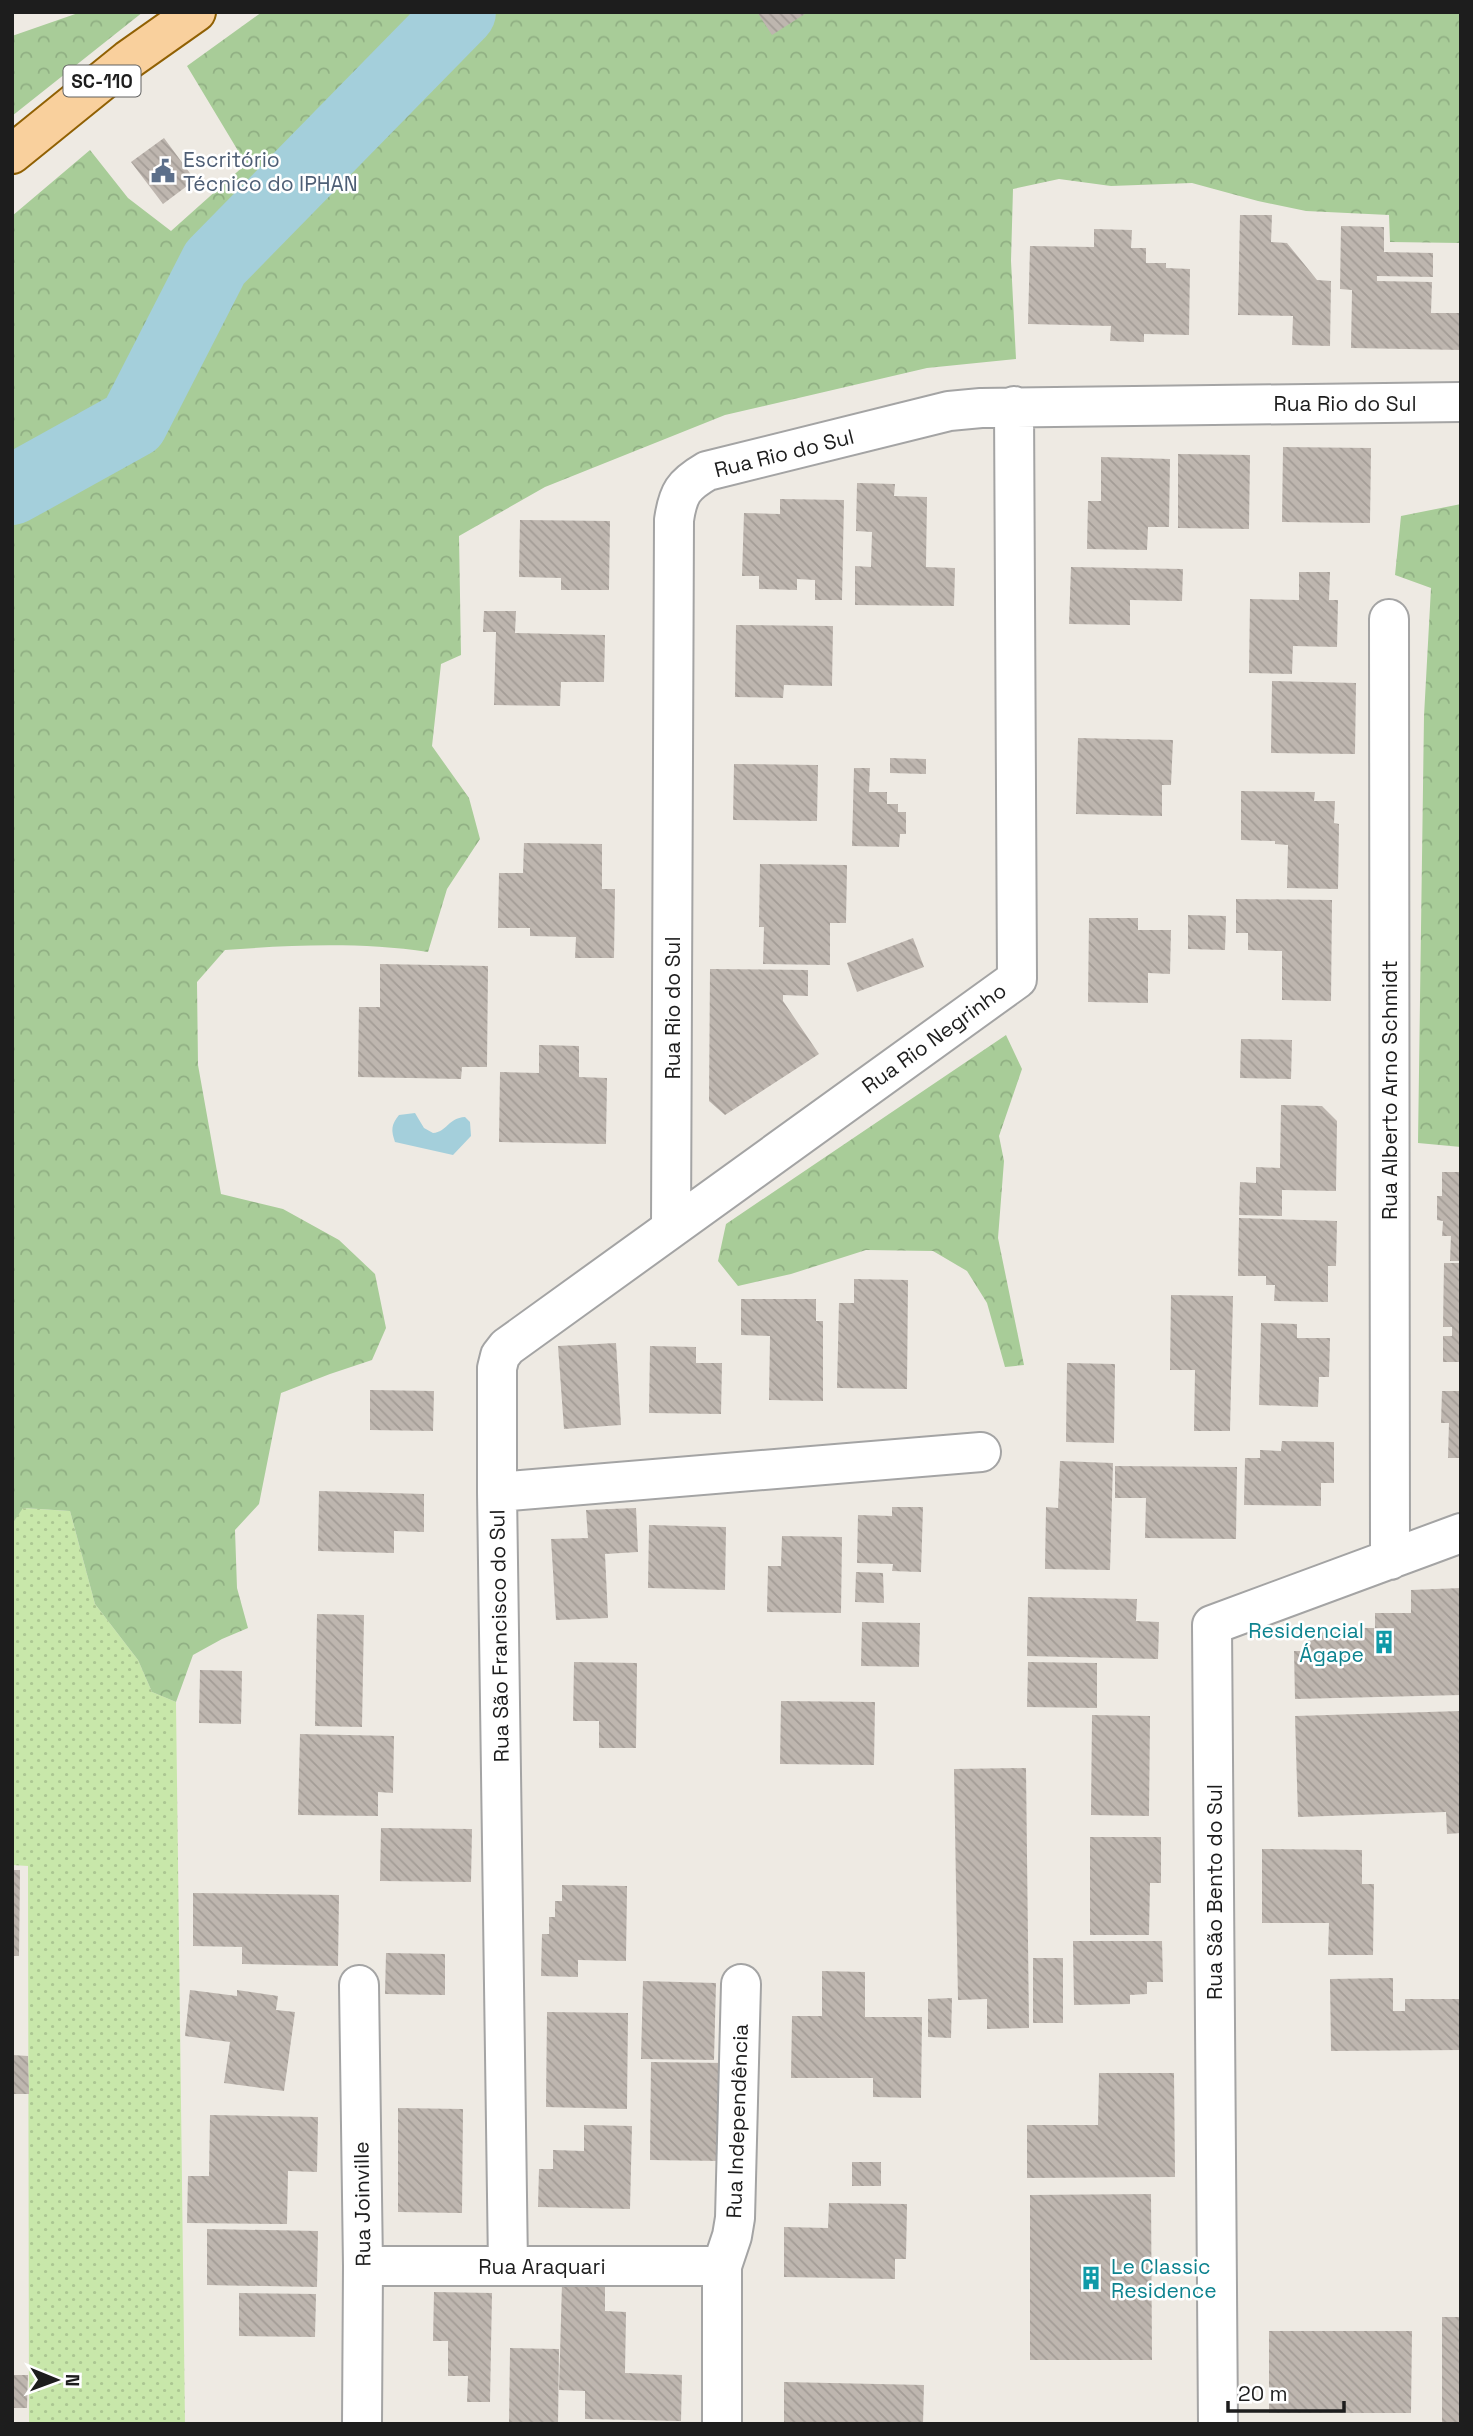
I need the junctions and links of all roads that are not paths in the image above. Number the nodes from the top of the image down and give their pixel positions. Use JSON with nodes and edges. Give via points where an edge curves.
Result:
{"nodes":[{"id":1,"x":196,"y":12,"type":"edge"},
{"id":2,"x":12,"y":154,"type":"edge"},
{"id":3,"x":1461,"y":402,"type":"edge"},
{"id":4,"x":1014,"y":406,"type":"junction"},
{"id":5,"x":1389,"y":619,"type":"dead end"},
{"id":6,"x":671,"y":1228,"type":"junction"},
{"id":7,"x":981,"y":1452,"type":"dead end"},
{"id":8,"x":497,"y":1492,"type":"junction"},
{"id":9,"x":1461,"y":1533,"type":"edge"},
{"id":10,"x":1390,"y":1560,"type":"junction"},
{"id":11,"x":359,"y":1984,"type":"dead end"},
{"id":12,"x":741,"y":1984,"type":"dead end"},
{"id":13,"x":363,"y":2266,"type":"junction"},
{"id":14,"x":508,"y":2266,"type":"junction"},
{"id":15,"x":722,"y":2266,"type":"junction"},
{"id":16,"x":362,"y":2424,"type":"edge"},
{"id":17,"x":722,"y":2424,"type":"edge"},
{"id":18,"x":1217,"y":2424,"type":"edge"}],
"edges":[{"from":1,"to":2,"type":"main road","number":"SC-110","via":[[128,60]]},
{"from":3,"to":4,"type":"street","name":"Rua Rio do Sul"},
{"from":4,"to":6,"type":"street","name":"Rua Rio Negrinho","via":[[1017,979]]},
{"from":4,"to":6,"type":"street","name":"Rua Rio do Sul","via":[[949,411],[707,471],[688,482],[677,500]]},
{"from":5,"to":10,"type":"street","name":"Rua Alberto Arno Schmidt"},
{"from":6,"to":8,"type":"street","name":"Rua Rio Negrinho","via":[[500,1356]]},
{"from":7,"to":8,"type":"street","name":"Rua São Francisco do Sul"},
{"from":8,"to":14,"type":"street","name":"Rua São Francisco do Sul"},
{"from":9,"to":10,"type":"street","name":"Rua São Bento do Sul"},
{"from":10,"to":18,"type":"street","name":"Rua São Bento do Sul","via":[[1212,1625]]},
{"from":11,"to":13,"type":"street","name":"Rua Joinville"},
{"from":12,"to":15,"type":"street","name":"Rua Independência","via":[[735,2218]]},
{"from":13,"to":14,"type":"street","name":"Rua Araquari"},
{"from":13,"to":16,"type":"street","name":"Rua Joinville"},
{"from":14,"to":15,"type":"street","name":"Rua Araquari"},
{"from":15,"to":17,"type":"street","name":"Rua Independência"}]}
